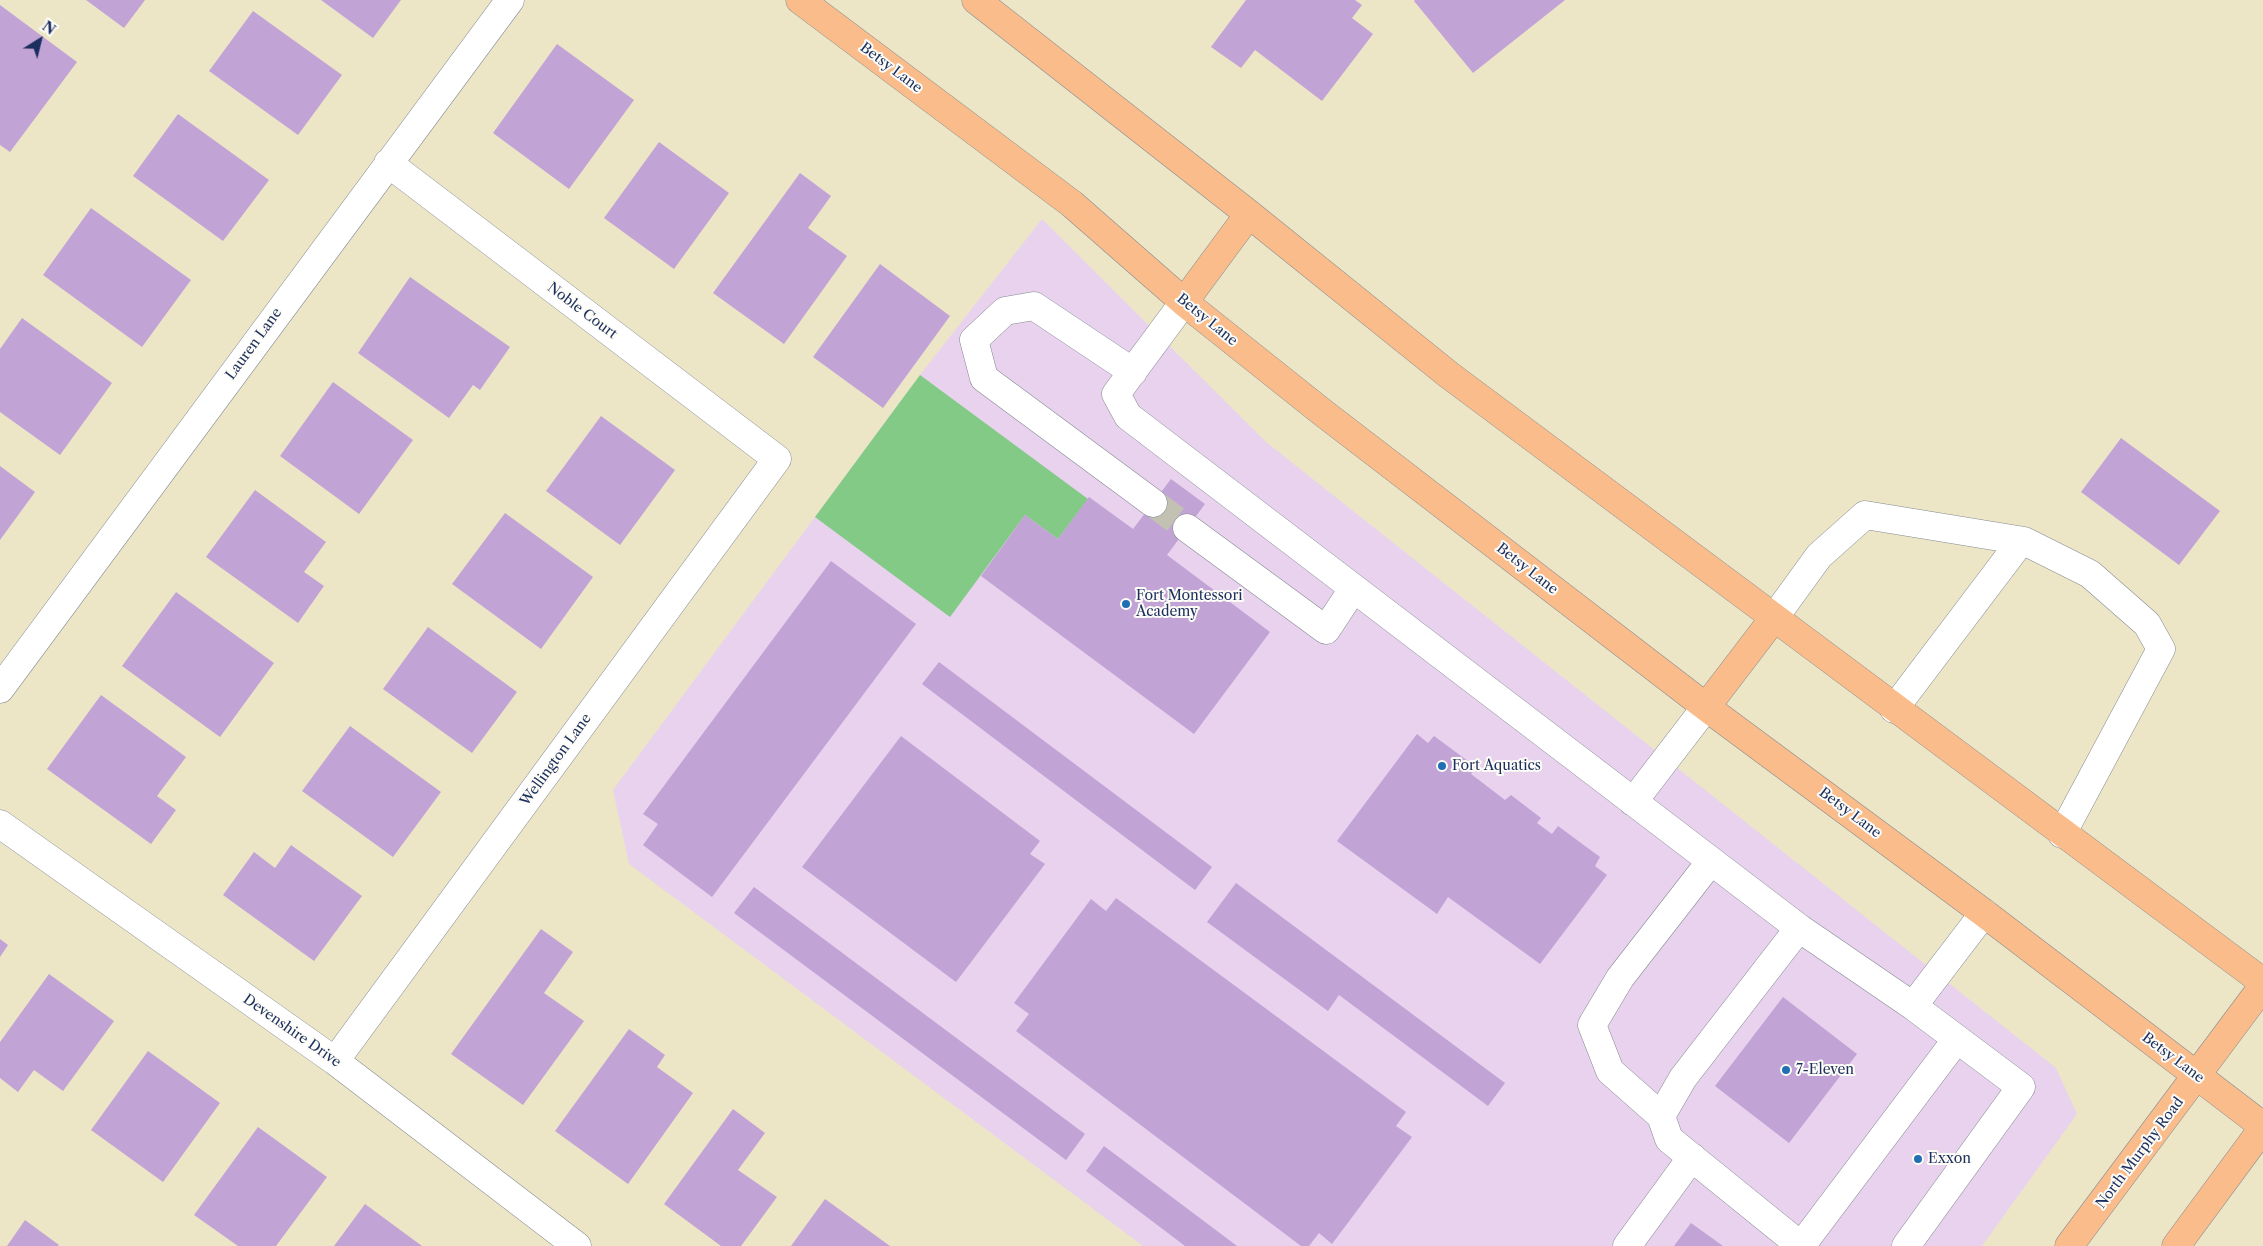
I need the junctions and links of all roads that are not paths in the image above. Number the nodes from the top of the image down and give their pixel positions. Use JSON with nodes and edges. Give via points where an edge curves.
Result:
{"nodes":[{"id":1,"x":510,"y":0,"type":"edge"},
{"id":2,"x":800,"y":0,"type":"edge"},
{"id":3,"x":976,"y":0,"type":"edge"},
{"id":4,"x":388,"y":163,"type":"junction"},
{"id":5,"x":1249,"y":214,"type":"junction"},
{"id":6,"x":1184,"y":302,"type":"junction"},
{"id":7,"x":1133,"y":372,"type":"junction"},
{"id":8,"x":777,"y":459,"type":"joint"},
{"id":9,"x":1152,"y":503,"type":"tunnel mouth"},
{"id":10,"x":1187,"y":528,"type":"tunnel mouth"},
{"id":11,"x":2021,"y":541,"type":"junction"},
{"id":12,"x":1353,"y":589,"type":"junction"},
{"id":13,"x":1774,"y":618,"type":"junction"},
{"id":14,"x":0,"y":689,"type":"edge"},
{"id":15,"x":1706,"y":707,"type":"junction"},
{"id":16,"x":1894,"y":709,"type":"junction"},
{"id":17,"x":1633,"y":802,"type":"junction"},
{"id":18,"x":0,"y":824,"type":"edge"},
{"id":19,"x":2062,"y":834,"type":"junction"},
{"id":20,"x":1711,"y":861,"type":"junction"},
{"id":21,"x":1984,"y":913,"type":"junction"},
{"id":22,"x":1799,"y":928,"type":"junction"},
{"id":23,"x":2263,"y":982,"type":"edge"},
{"id":24,"x":2263,"y":986,"type":"edge"},
{"id":25,"x":1913,"y":1006,"type":"junction"},
{"id":26,"x":1957,"y":1039,"type":"junction"},
{"id":27,"x":335,"y":1061,"type":"junction"},
{"id":28,"x":2198,"y":1077,"type":"junction"},
{"id":29,"x":1661,"y":1116,"type":"junction"},
{"id":30,"x":2263,"y":1127,"type":"edge"},
{"id":31,"x":1692,"y":1157,"type":"junction"},
{"id":32,"x":577,"y":1246,"type":"edge"},
{"id":33,"x":1627,"y":1246,"type":"edge"},
{"id":34,"x":1801,"y":1246,"type":"edge"},
{"id":35,"x":1906,"y":1246,"type":"edge"},
{"id":36,"x":2069,"y":1246,"type":"edge"},
{"id":37,"x":2176,"y":1246,"type":"edge"}],
"edges":[{"from":1,"to":4,"type":"street","name":"Lauren Lane"},
{"from":2,"to":6,"type":"main road","name":"Betsy Lane","via":[[1072,204]]},
{"from":3,"to":5,"type":"main road"},
{"from":4,"to":8,"type":"street","name":"Noble Court"},
{"from":4,"to":14,"type":"street","name":"Lauren Lane"},
{"from":5,"to":6,"type":"main road"},
{"from":5,"to":13,"type":"main road","via":[[1449,375]]},
{"from":6,"to":7,"type":"street"},
{"from":6,"to":15,"type":"main road","name":"Betsy Lane"},
{"from":7,"to":9,"type":"street","via":[[1034,306],[1005,311],[974,340],[984,378]]},
{"from":7,"to":12,"type":"street","via":[[1116,394],[1128,416]]},
{"from":8,"to":27,"type":"street","name":"Wellington Lane"},
{"from":10,"to":12,"type":"street","via":[[1326,630]]},
{"from":11,"to":13,"type":"street","via":[[1865,515],[1819,556]]},
{"from":11,"to":16,"type":"street"},
{"from":11,"to":19,"type":"street","via":[[2090,574],[2147,624],[2161,649]]},
{"from":12,"to":17,"type":"street"},
{"from":13,"to":15,"type":"main road"},
{"from":13,"to":16,"type":"main road"},
{"from":15,"to":17,"type":"street"},
{"from":15,"to":21,"type":"main road","name":"Betsy Lane"},
{"from":16,"to":19,"type":"main road"},
{"from":17,"to":20,"type":"street"},
{"from":18,"to":27,"type":"street","name":"Devenshire Drive"},
{"from":19,"to":23,"type":"main road"},
{"from":20,"to":22,"type":"street"},
{"from":20,"to":29,"type":"street","via":[[1620,978],[1592,1025],[1610,1071]]},
{"from":21,"to":25,"type":"street"},
{"from":21,"to":28,"type":"main road","name":"Betsy Lane"},
{"from":22,"to":25,"type":"street"},
{"from":22,"to":29,"type":"street","via":[[1684,1078]]},
{"from":24,"to":28,"type":"main road","name":"North Murphy Road"},
{"from":25,"to":26,"type":"street"},
{"from":26,"to":34,"type":"street"},
{"from":26,"to":35,"type":"street","via":[[2021,1087]]},
{"from":27,"to":32,"type":"street","name":"Devenshire Drive"},
{"from":28,"to":30,"type":"main road","name":"Betsy Lane"},
{"from":28,"to":36,"type":"main road","name":"North Murphy Road"},
{"from":29,"to":31,"type":"street","via":[[1669,1139]]},
{"from":30,"to":37,"type":"main road"},
{"from":31,"to":33,"type":"street"},
{"from":31,"to":34,"type":"street"}]}
